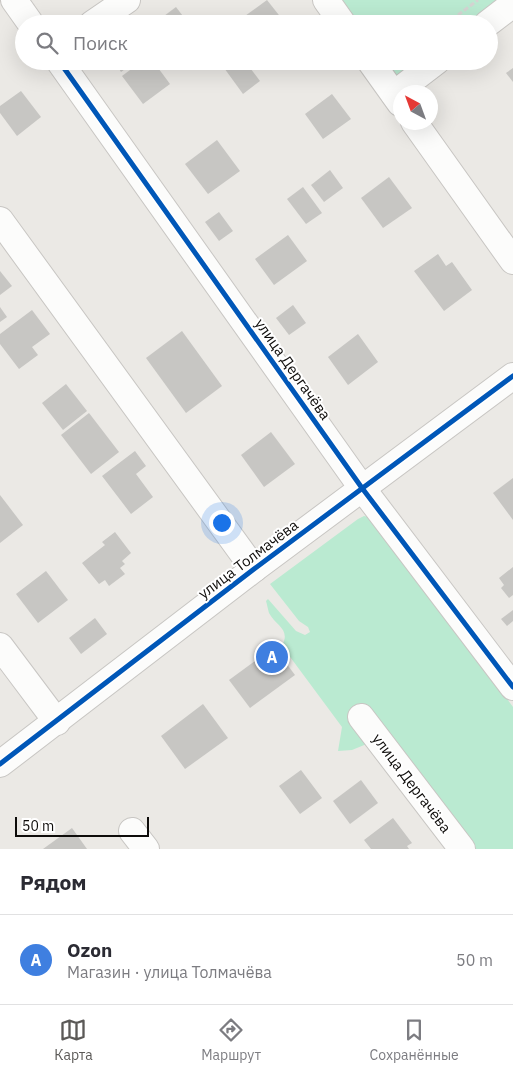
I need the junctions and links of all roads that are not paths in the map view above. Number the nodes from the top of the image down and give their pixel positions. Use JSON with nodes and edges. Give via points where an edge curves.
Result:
{"nodes":[{"id":1,"x":14,"y":0,"type":"edge"},
{"id":2,"x":127,"y":0,"type":"edge"},
{"id":3,"x":326,"y":0,"type":"edge"},
{"id":4,"x":513,"y":4,"type":"edge"},
{"id":5,"x":25,"y":15,"type":"edge"},
{"id":6,"x":105,"y":15,"type":"edge"},
{"id":7,"x":337,"y":15,"type":"edge"},
{"id":8,"x":498,"y":16,"type":"edge"},
{"id":9,"x":65,"y":70,"type":"edge"},
{"id":10,"x":376,"y":70,"type":"edge"},
{"id":11,"x":428,"y":70,"type":"edge"},
{"id":12,"x":412,"y":85,"type":"edge"},
{"id":13,"x":393,"y":93,"type":"edge"},
{"id":14,"x":420,"y":130,"type":"edge"},
{"id":15,"x":0,"y":220,"type":"edge"},
{"id":16,"x":513,"y":261,"type":"edge"},
{"id":17,"x":513,"y":376,"type":"edge"},
{"id":18,"x":362,"y":488,"type":"junction"},
{"id":19,"x":254,"y":568,"type":"junction"},
{"id":20,"x":0,"y":646,"type":"edge"},
{"id":21,"x":513,"y":687,"type":"edge"},
{"id":22,"x":361,"y":717,"type":"dead end"},
{"id":23,"x":57,"y":722,"type":"junction"},
{"id":24,"x":0,"y":764,"type":"edge"},
{"id":25,"x":462,"y":849,"type":"edge"}],
"edges":[{"from":1,"to":5,"type":"street"},
{"from":2,"to":6,"type":"street"},
{"from":3,"to":7,"type":"street"},
{"from":4,"to":8,"type":"street"},
{"from":9,"to":18,"type":"street","name":"улица Дергачёва"},
{"from":10,"to":13,"type":"street"},
{"from":11,"to":12,"type":"street"},
{"from":14,"to":16,"type":"street"},
{"from":15,"to":19,"type":"street"},
{"from":17,"to":18,"type":"street","name":"улица Толмачёва"},
{"from":18,"to":19,"type":"street","name":"улица Толмачёва"},
{"from":18,"to":21,"type":"street","name":"улица Дергачёва"},
{"from":19,"to":23,"type":"street","name":"улица Толмачёва"},
{"from":20,"to":23,"type":"street"},
{"from":22,"to":25,"type":"street","name":"улица Дергачёва"},
{"from":23,"to":24,"type":"street","name":"улица Толмачёва"}]}
